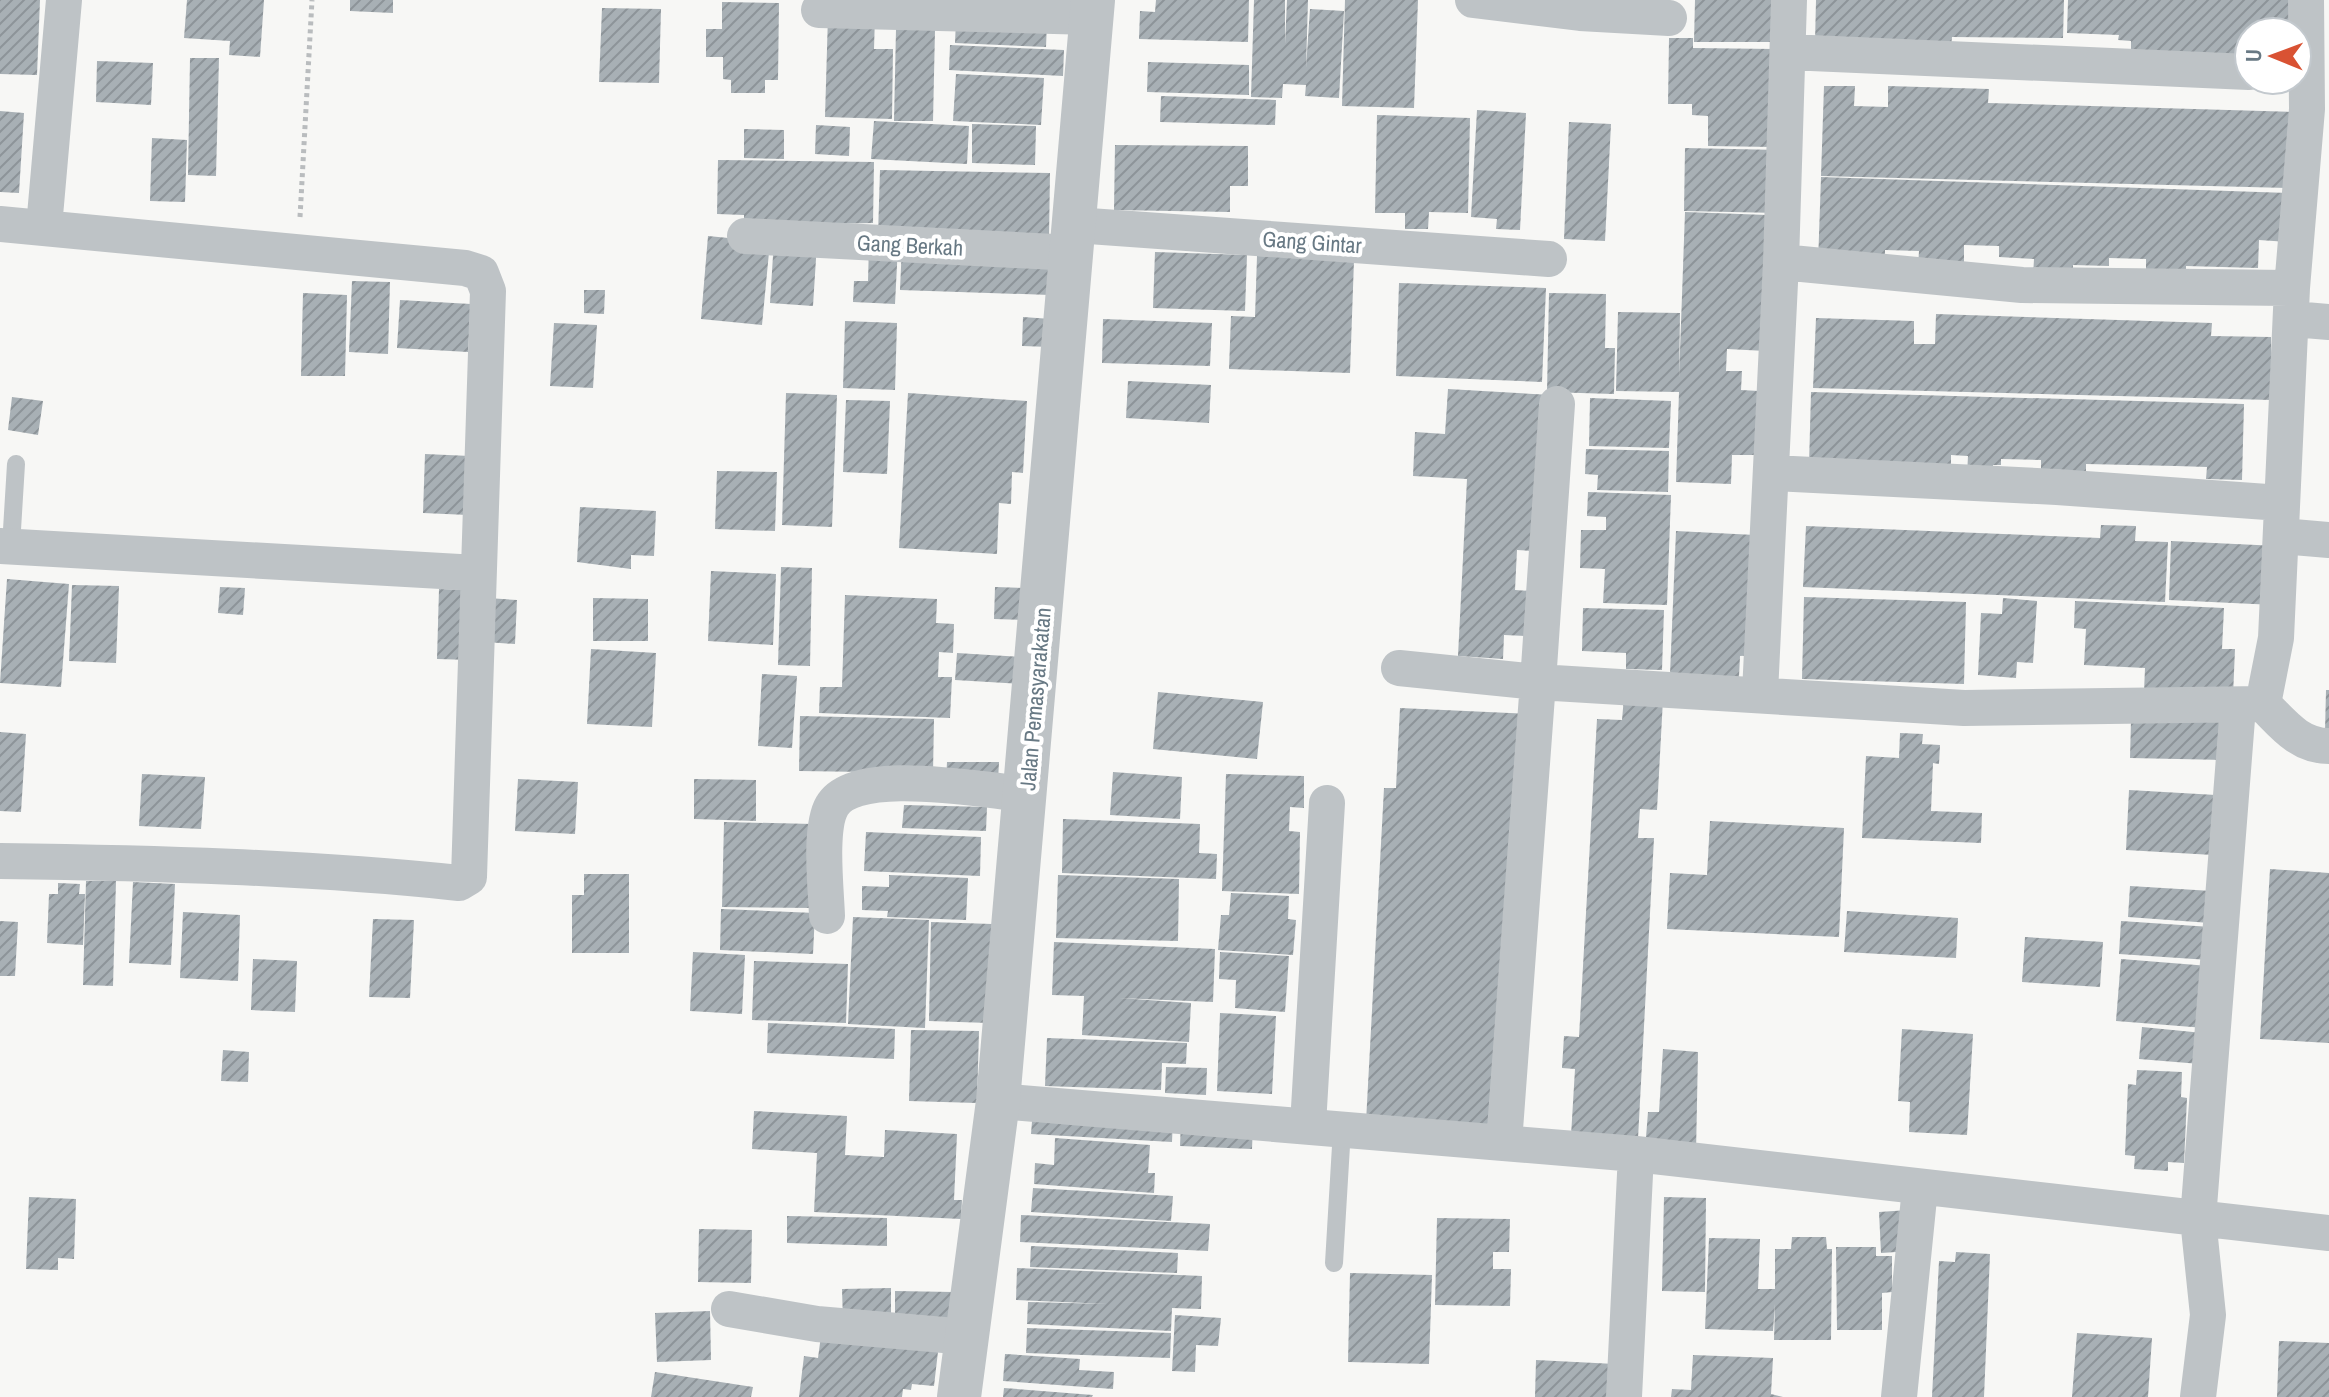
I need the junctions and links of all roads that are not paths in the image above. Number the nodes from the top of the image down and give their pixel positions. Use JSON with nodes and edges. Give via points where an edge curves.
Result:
{"nodes":[{"id":1,"x":64,"y":0,"type":"edge"},
{"id":2,"x":1473,"y":0,"type":"edge"},
{"id":3,"x":1789,"y":0,"type":"edge"},
{"id":4,"x":1092,"y":8,"type":"edge"},
{"id":5,"x":819,"y":10,"type":"dead end"},
{"id":6,"x":1669,"y":18,"type":"dead end"},
{"id":7,"x":1788,"y":52,"type":"junction"},
{"id":8,"x":2233,"y":71,"type":"edge"},
{"id":9,"x":2309,"y":96,"type":"edge"},
{"id":10,"x":0,"y":224,"type":"edge"},
{"id":11,"x":44,"y":227,"type":"junction"},
{"id":12,"x":745,"y":236,"type":"dead end"},
{"id":13,"x":1074,"y":239,"type":"junction"},
{"id":14,"x":1549,"y":259,"type":"dead end"},
{"id":15,"x":1781,"y":262,"type":"junction"},
{"id":16,"x":2293,"y":304,"type":"junction"},
{"id":17,"x":2329,"y":322,"type":"edge"},
{"id":18,"x":1557,"y":404,"type":"dead end"},
{"id":19,"x":16,"y":464,"type":"dead end"},
{"id":20,"x":1772,"y":473,"type":"junction"},
{"id":21,"x":2281,"y":520,"type":"junction"},
{"id":22,"x":2329,"y":540,"type":"edge"},
{"id":23,"x":6,"y":546,"type":"edge"},
{"id":24,"x":477,"y":573,"type":"junction"},
{"id":25,"x":1399,"y":668,"type":"dead end"},
{"id":26,"x":1538,"y":682,"type":"junction"},
{"id":27,"x":1760,"y":693,"type":"junction"},
{"id":28,"x":2251,"y":705,"type":"junction"},
{"id":29,"x":2329,"y":746,"type":"edge"},
{"id":30,"x":1027,"y":794,"type":"junction"},
{"id":31,"x":1327,"y":803,"type":"dead end"},
{"id":32,"x":0,"y":861,"type":"edge"},
{"id":33,"x":827,"y":916,"type":"dead end"},
{"id":34,"x":998,"y":1101,"type":"junction"},
{"id":35,"x":1325,"y":1127,"type":"junction"},
{"id":36,"x":1504,"y":1143,"type":"junction"},
{"id":37,"x":1636,"y":1154,"type":"junction"},
{"id":38,"x":1920,"y":1188,"type":"junction"},
{"id":39,"x":2198,"y":1219,"type":"junction"},
{"id":40,"x":2329,"y":1233,"type":"edge"},
{"id":41,"x":1334,"y":1263,"type":"dead end"},
{"id":42,"x":729,"y":1309,"type":"dead end"},
{"id":43,"x":967,"y":1337,"type":"junction"},
{"id":44,"x":959,"y":1397,"type":"edge"},
{"id":45,"x":1624,"y":1397,"type":"edge"},
{"id":46,"x":1899,"y":1397,"type":"edge"},
{"id":47,"x":2198,"y":1397,"type":"edge"}],
"edges":[{"from":1,"to":11,"type":"street"},
{"from":2,"to":6,"type":"street"},
{"from":3,"to":7,"type":"street"},
{"from":4,"to":5,"type":"street"},
{"from":4,"to":13,"type":"street","name":"Jalan Pemasyarakatan"},
{"from":7,"to":8,"type":"street"},
{"from":7,"to":15,"type":"street"},
{"from":9,"to":16,"type":"street"},
{"from":10,"to":11,"type":"street"},
{"from":11,"to":24,"type":"street","via":[[481,273],[487,281]]},
{"from":12,"to":13,"type":"street","name":"Gang Berkah"},
{"from":13,"to":14,"type":"street","name":"Gang Gintar"},
{"from":13,"to":30,"type":"street","name":"Jalan Pemasyarakatan"},
{"from":15,"to":16,"type":"street"},
{"from":15,"to":20,"type":"street"},
{"from":16,"to":17,"type":"street"},
{"from":16,"to":21,"type":"street"},
{"from":18,"to":26,"type":"street"},
{"from":19,"to":23,"type":"lane"},
{"from":20,"to":21,"type":"street","via":[[2057,487]]},
{"from":20,"to":27,"type":"street"},
{"from":21,"to":22,"type":"street"},
{"from":21,"to":28,"type":"street","via":[[2276,638]]},
{"from":23,"to":24,"type":"street"},
{"from":24,"to":32,"type":"street","via":[[471,870],[466,881]]},
{"from":25,"to":26,"type":"street"},
{"from":26,"to":27,"type":"street"},
{"from":26,"to":36,"type":"street"},
{"from":27,"to":28,"type":"street","via":[[1964,708]]},
{"from":28,"to":29,"type":"street","via":[[2293,735]]},
{"from":28,"to":39,"type":"street"},
{"from":30,"to":33,"type":"street","via":[[898,783],[845,792],[831,807],[827,830]]},
{"from":30,"to":34,"type":"street","name":"Jalan Pemasyarakatan"},
{"from":31,"to":35,"type":"street"},
{"from":34,"to":35,"type":"street"},
{"from":34,"to":43,"type":"street","name":"Jalan Pemasyarakatan"},
{"from":35,"to":36,"type":"street"},
{"from":35,"to":41,"type":"lane"},
{"from":36,"to":37,"type":"street"},
{"from":37,"to":38,"type":"street"},
{"from":37,"to":45,"type":"street"},
{"from":38,"to":39,"type":"street"},
{"from":38,"to":46,"type":"street"},
{"from":39,"to":40,"type":"street"},
{"from":39,"to":47,"type":"street","via":[[2208,1315]]},
{"from":42,"to":43,"type":"street","via":[[817,1324]]},
{"from":43,"to":44,"type":"street","name":"Jalan Pemasyarakatan"}]}
